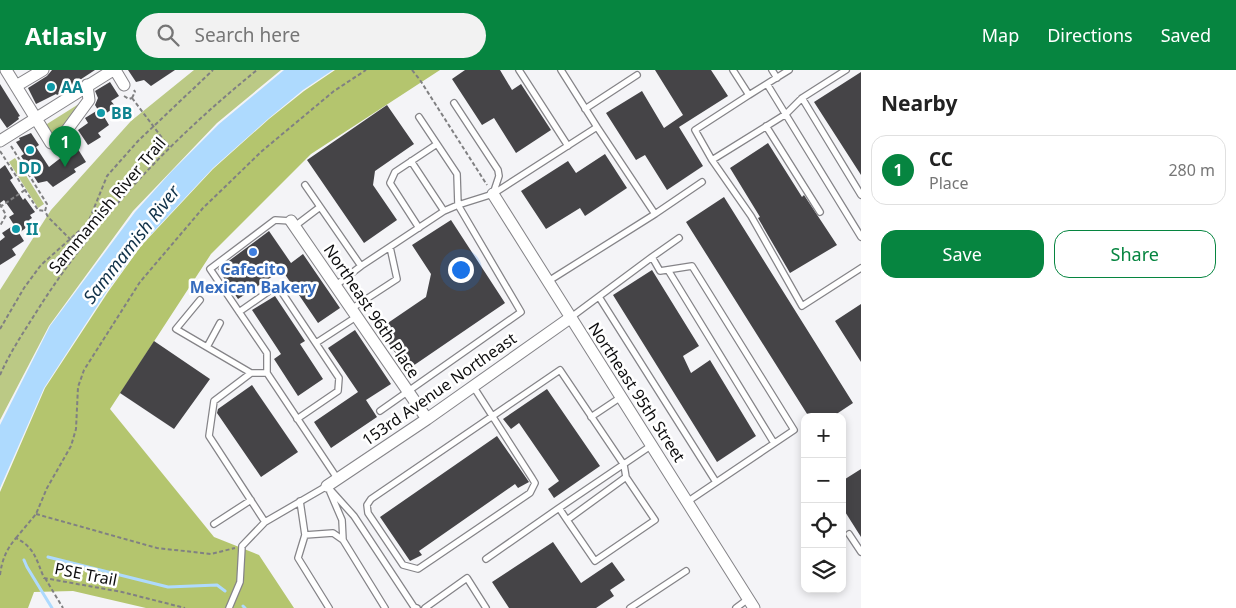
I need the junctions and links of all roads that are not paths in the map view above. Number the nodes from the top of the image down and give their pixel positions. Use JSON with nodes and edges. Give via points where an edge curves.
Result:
{"nodes":[{"id":1,"x":6,"y":70,"type":"edge"},
{"id":2,"x":43,"y":70,"type":"edge"},
{"id":3,"x":114,"y":70,"type":"edge"},
{"id":4,"x":519,"y":70,"type":"edge"},
{"id":5,"x":561,"y":70,"type":"edge"},
{"id":6,"x":733,"y":70,"type":"edge"},
{"id":7,"x":772,"y":70,"type":"edge"},
{"id":8,"x":789,"y":70,"type":"edge"},
{"id":9,"x":846,"y":70,"type":"edge"},
{"id":10,"x":637,"y":75,"type":"dead end"},
{"id":11,"x":777,"y":78,"type":"junction"},
{"id":12,"x":768,"y":84,"type":"junction"},
{"id":13,"x":87,"y":85,"type":"junction"},
{"id":14,"x":16,"y":86,"type":"junction"},
{"id":15,"x":123,"y":89,"type":"road end"},
{"id":16,"x":749,"y":95,"type":"junction"},
{"id":17,"x":802,"y":98,"type":"junction"},
{"id":18,"x":454,"y":103,"type":"dead end"},
{"id":19,"x":586,"y":109,"type":"junction"},
{"id":20,"x":786,"y":114,"type":"junction"},
{"id":21,"x":419,"y":117,"type":"dead end"},
{"id":22,"x":36,"y":118,"type":"junction"},
{"id":23,"x":766,"y":126,"type":"junction"},
{"id":24,"x":597,"y":127,"type":"junction"},
{"id":25,"x":2,"y":141,"type":"edge"},
{"id":26,"x":437,"y":144,"type":"junction"},
{"id":27,"x":568,"y":146,"type":"junction"},
{"id":28,"x":712,"y":160,"type":"junction"},
{"id":29,"x":411,"y":161,"type":"junction"},
{"id":30,"x":702,"y":182,"type":"dead end"},
{"id":31,"x":305,"y":185,"type":"dead end"},
{"id":32,"x":493,"y":194,"type":"junction"},
{"id":33,"x":861,"y":195,"type":"edge"},
{"id":34,"x":458,"y":205,"type":"junction"},
{"id":35,"x":320,"y":207,"type":"junction"},
{"id":36,"x":444,"y":211,"type":"junction"},
{"id":37,"x":820,"y":212,"type":"dead end"},
{"id":38,"x":655,"y":214,"type":"junction"},
{"id":39,"x":293,"y":223,"type":"junction"},
{"id":40,"x":419,"y":228,"type":"junction"},
{"id":41,"x":861,"y":236,"type":"edge"},
{"id":42,"x":679,"y":238,"type":"dead end"},
{"id":43,"x":390,"y":247,"type":"junction"},
{"id":44,"x":652,"y":257,"type":"junction"},
{"id":45,"x":361,"y":266,"type":"junction"},
{"id":46,"x":861,"y":268,"type":"edge"},
{"id":47,"x":668,"y":270,"type":"junction"},
{"id":48,"x":548,"y":282,"type":"junction"},
{"id":49,"x":335,"y":286,"type":"junction"},
{"id":50,"x":599,"y":297,"type":"junction"},
{"id":51,"x":200,"y":300,"type":"dead end"},
{"id":52,"x":239,"y":312,"type":"junction"},
{"id":53,"x":353,"y":313,"type":"junction"},
{"id":54,"x":570,"y":318,"type":"junction"},
{"id":55,"x":220,"y":323,"type":"dead end"},
{"id":56,"x":316,"y":343,"type":"junction"},
{"id":57,"x":207,"y":347,"type":"junction"},
{"id":58,"x":251,"y":373,"type":"junction"},
{"id":59,"x":267,"y":373,"type":"junction"},
{"id":60,"x":473,"y":386,"type":"junction"},
{"id":61,"x":407,"y":390,"type":"junction"},
{"id":62,"x":620,"y":397,"type":"junction"},
{"id":63,"x":380,"y":411,"type":"dead end"},
{"id":64,"x":492,"y":416,"type":"junction"},
{"id":65,"x":591,"y":417,"type":"junction"},
{"id":66,"x":297,"y":419,"type":"junction"},
{"id":67,"x":427,"y":419,"type":"junction"},
{"id":68,"x":774,"y":443,"type":"junction"},
{"id":69,"x":652,"y":445,"type":"junction"},
{"id":70,"x":624,"y":465,"type":"junction"},
{"id":71,"x":626,"y":477,"type":"junction"},
{"id":72,"x":337,"y":478,"type":"junction"},
{"id":73,"x":716,"y":482,"type":"junction"},
{"id":74,"x":327,"y":486,"type":"junction"},
{"id":75,"x":251,"y":500,"type":"junction"},
{"id":76,"x":300,"y":501,"type":"junction"},
{"id":77,"x":687,"y":502,"type":"junction"},
{"id":78,"x":559,"y":508,"type":"junction"},
{"id":79,"x":567,"y":520,"type":"junction"},
{"id":80,"x":265,"y":522,"type":"junction"},
{"id":81,"x":214,"y":524,"type":"dead end"},
{"id":82,"x":305,"y":534,"type":"junction"},
{"id":83,"x":849,"y":534,"type":"dead end"},
{"id":84,"x":343,"y":540,"type":"junction"},
{"id":85,"x":861,"y":552,"type":"edge"},
{"id":86,"x":486,"y":559,"type":"dead end"},
{"id":87,"x":686,"y":571,"type":"dead end"},
{"id":88,"x":751,"y":604,"type":"edge"},
{"id":89,"x":229,"y":608,"type":"edge"},
{"id":90,"x":329,"y":608,"type":"edge"},
{"id":91,"x":384,"y":608,"type":"edge"},
{"id":92,"x":417,"y":608,"type":"edge"},
{"id":93,"x":425,"y":608,"type":"edge"},
{"id":94,"x":486,"y":608,"type":"edge"},
{"id":95,"x":630,"y":608,"type":"edge"},
{"id":96,"x":736,"y":608,"type":"edge"}],
"edges":[{"from":1,"to":14,"type":"street"},
{"from":2,"to":14,"type":"street"},
{"from":3,"to":13,"type":"street"},
{"from":3,"to":15,"type":"street"},
{"from":4,"to":27,"type":"lane"},
{"from":5,"to":19,"type":"lane"},
{"from":6,"to":16,"type":"lane"},
{"from":7,"to":11,"type":"lane"},
{"from":8,"to":11,"type":"lane"},
{"from":9,"to":17,"type":"lane"},
{"from":10,"to":19,"type":"lane"},
{"from":11,"to":12,"type":"lane"},
{"from":12,"to":16,"type":"lane"},
{"from":12,"to":20,"type":"lane"},
{"from":13,"to":22,"type":"street"},
{"from":13,"to":22,"type":"street","via":[[89,100],[64,134],[51,142]]},
{"from":14,"to":22,"type":"street"},
{"from":16,"to":28,"type":"lane","via":[[695,130]]},
{"from":17,"to":20,"type":"lane"},
{"from":17,"to":33,"type":"lane"},
{"from":18,"to":32,"type":"lane","via":[[498,170]]},
{"from":19,"to":24,"type":"lane"},
{"from":20,"to":23,"type":"lane"},
{"from":20,"to":41,"type":"lane"},
{"from":21,"to":26,"type":"lane"},
{"from":22,"to":25,"type":"street"},
{"from":23,"to":28,"type":"lane"},
{"from":23,"to":37,"type":"lane"},
{"from":24,"to":27,"type":"lane"},
{"from":24,"to":38,"type":"lane"},
{"from":26,"to":29,"type":"lane"},
{"from":26,"to":34,"type":"lane","via":[[457,174]]},
{"from":27,"to":32,"type":"lane"},
{"from":28,"to":46,"type":"lane","via":[[750,216],[802,306]]},
{"from":29,"to":36,"type":"lane"},
{"from":29,"to":40,"type":"lane","via":[[395,172],[390,184]]},
{"from":30,"to":38,"type":"lane"},
{"from":31,"to":35,"type":"lane"},
{"from":32,"to":34,"type":"lane"},
{"from":32,"to":48,"type":"street","name":"Northeast 95th Street"},
{"from":34,"to":36,"type":"lane"},
{"from":34,"to":61,"type":"lane","via":[[521,312]]},
{"from":35,"to":39,"type":"lane"},
{"from":35,"to":45,"type":"lane"},
{"from":36,"to":40,"type":"lane"},
{"from":38,"to":48,"type":"lane"},
{"from":39,"to":49,"type":"street","name":"Northeast 96th Place"},
{"from":39,"to":52,"type":"lane","via":[[274,220],[210,269]]},
{"from":40,"to":43,"type":"lane"},
{"from":42,"to":44,"type":"lane"},
{"from":43,"to":45,"type":"lane"},
{"from":43,"to":53,"type":"lane","via":[[397,278]]},
{"from":44,"to":47,"type":"lane","via":[[660,271]]},
{"from":44,"to":50,"type":"lane"},
{"from":45,"to":49,"type":"lane"},
{"from":47,"to":68,"type":"lane"},
{"from":47,"to":68,"type":"lane","via":[[692,266],[794,430]]},
{"from":48,"to":54,"type":"street","name":"Northeast 95th Street"},
{"from":49,"to":53,"type":"street","name":"Northeast 96th Place"},
{"from":50,"to":54,"type":"lane"},
{"from":50,"to":73,"type":"lane"},
{"from":51,"to":57,"type":"lane","via":[[176,329]]},
{"from":52,"to":56,"type":"lane","via":[[272,289],[279,288]]},
{"from":52,"to":59,"type":"lane","via":[[267,353]]},
{"from":53,"to":56,"type":"lane"},
{"from":53,"to":61,"type":"street","name":"Northeast 96th Place"},
{"from":54,"to":60,"type":"street","name":"153rd Avenue Northeast"},
{"from":54,"to":62,"type":"street","name":"Northeast 95th Street"},
{"from":55,"to":57,"type":"lane"},
{"from":56,"to":66,"type":"lane","via":[[339,378],[339,389]]},
{"from":57,"to":58,"type":"lane"},
{"from":58,"to":59,"type":"lane"},
{"from":58,"to":75,"type":"lane","via":[[214,402],[209,436]]},
{"from":59,"to":66,"type":"lane"},
{"from":60,"to":64,"type":"lane"},
{"from":60,"to":67,"type":"street","name":"153rd Avenue Northeast"},
{"from":61,"to":63,"type":"lane"},
{"from":61,"to":67,"type":"street","name":"Northeast 96th Place"},
{"from":62,"to":65,"type":"lane"},
{"from":62,"to":69,"type":"street","name":"Northeast 95th Street"},
{"from":64,"to":64,"type":"lane","via":[[371,499],[367,505],[368,514],[403,565],[418,569],[530,493],[534,483],[532,478]]},
{"from":64,"to":65,"type":"lane","via":[[560,370]]},
{"from":65,"to":70,"type":"lane"},
{"from":66,"to":72,"type":"lane"},
{"from":67,"to":72,"type":"street","name":"153rd Avenue Northeast"},
{"from":68,"to":73,"type":"lane"},
{"from":69,"to":70,"type":"lane"},
{"from":69,"to":77,"type":"street","name":"Northeast 95th Street"},
{"from":70,"to":71,"type":"lane"},
{"from":70,"to":78,"type":"lane"},
{"from":71,"to":79,"type":"lane"},
{"from":71,"to":79,"type":"lane","via":[[655,520],[594,561]]},
{"from":72,"to":74,"type":"street","name":"153rd Avenue Northeast"},
{"from":73,"to":77,"type":"lane"},
{"from":74,"to":76,"type":"lane"},
{"from":74,"to":84,"type":"lane","via":[[342,520]]},
{"from":74,"to":92,"type":"lane","via":[[354,516]]},
{"from":75,"to":80,"type":"lane"},
{"from":75,"to":81,"type":"lane"},
{"from":76,"to":80,"type":"lane"},
{"from":76,"to":82,"type":"lane"},
{"from":77,"to":88,"type":"street","name":"Northeast 95th Street"},
{"from":78,"to":79,"type":"lane"},
{"from":78,"to":86,"type":"lane"},
{"from":80,"to":89,"type":"lane","via":[[242,546],[240,582]]},
{"from":82,"to":84,"type":"lane","via":[[333,533]]},
{"from":82,"to":90,"type":"lane","via":[[298,558]]},
{"from":83,"to":85,"type":"lane"},
{"from":84,"to":91,"type":"lane"},
{"from":87,"to":95,"type":"lane"},
{"from":88,"to":96,"type":"lane"},
{"from":93,"to":94,"type":"lane","via":[[467,578]]}]}
